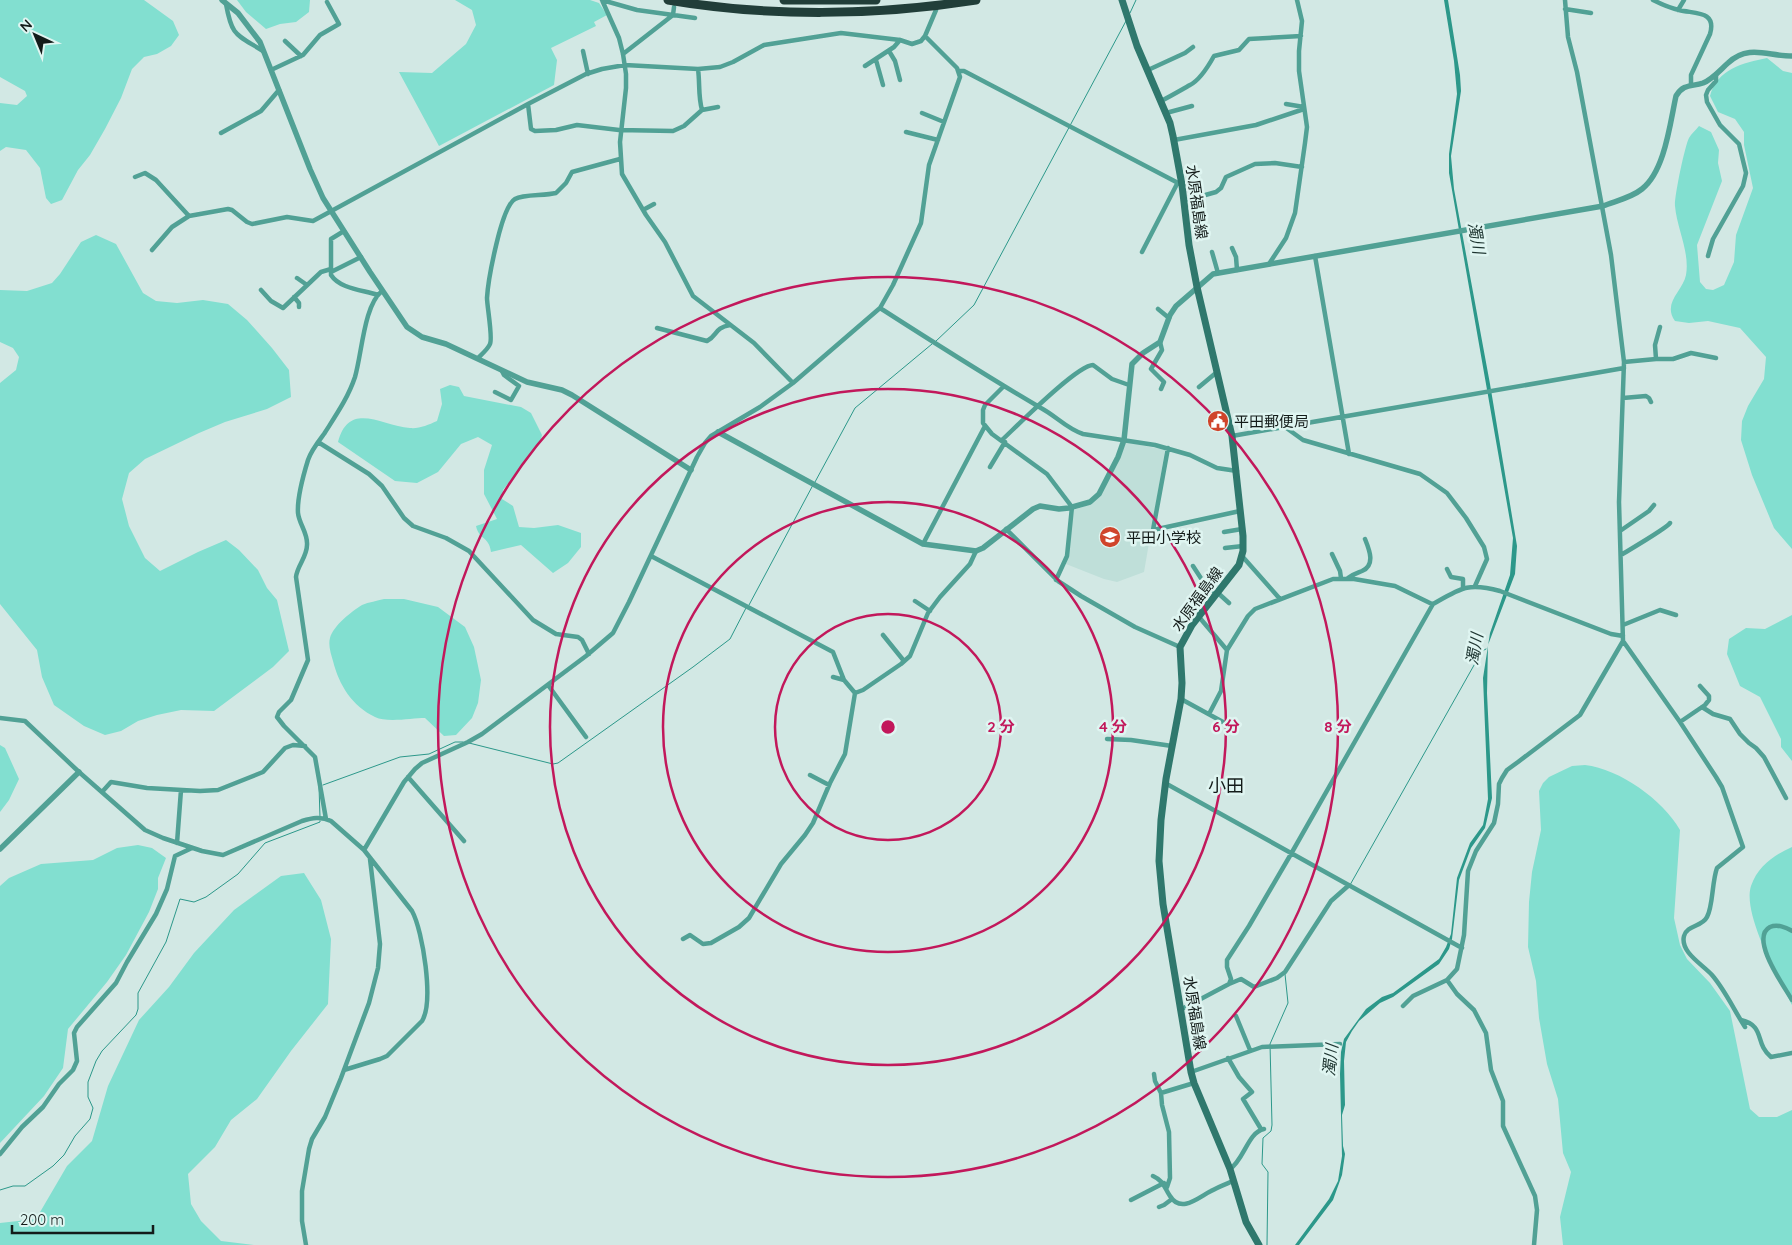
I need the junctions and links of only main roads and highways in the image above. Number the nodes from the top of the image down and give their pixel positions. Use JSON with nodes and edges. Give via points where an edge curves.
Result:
{"nodes":[{"id":1,"x":784,"y":0,"type":"edge"},
{"id":2,"x":876,"y":0,"type":"edge"},
{"id":3,"x":976,"y":0,"type":"edge"},
{"id":4,"x":1122,"y":0,"type":"edge"},
{"id":5,"x":671,"y":4,"type":"edge"},
{"id":6,"x":1259,"y":1245,"type":"edge"}],
"edges":[{"from":1,"to":2,"type":"highway"},
{"from":3,"to":5,"type":"highway","via":[[857,11],[777,11]]},
{"from":4,"to":6,"type":"main road","name":"水原福島線","via":[[1174,140],[1197,287],[1237,470],[1242,556],[1180,647],[1181,699],[1165,783],[1159,860],[1163,904],[1191,1072],[1230,1169],[1246,1222]]}]}
